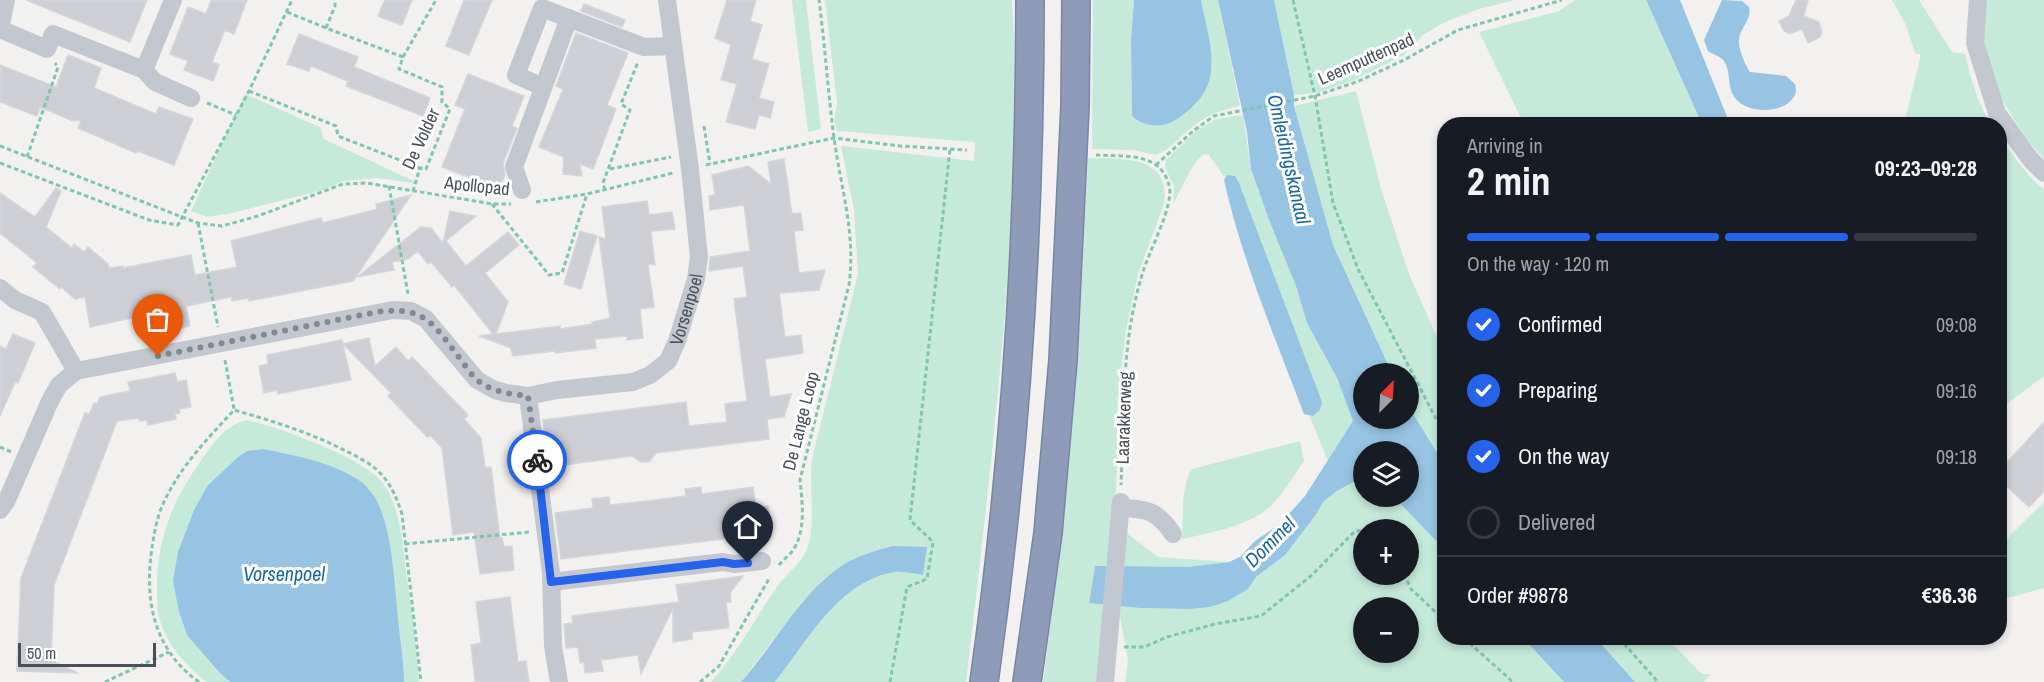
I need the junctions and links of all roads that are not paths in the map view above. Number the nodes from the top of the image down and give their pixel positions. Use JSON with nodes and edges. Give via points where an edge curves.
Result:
{"nodes":[{"id":1,"x":6,"y":0,"type":"edge"},
{"id":2,"x":173,"y":0,"type":"edge"},
{"id":3,"x":667,"y":0,"type":"edge"},
{"id":4,"x":1030,"y":0,"type":"edge"},
{"id":5,"x":1076,"y":0,"type":"edge"},
{"id":6,"x":1977,"y":0,"type":"edge"},
{"id":7,"x":569,"y":18,"type":"junction"},
{"id":8,"x":673,"y":46,"type":"junction"},
{"id":9,"x":144,"y":70,"type":"junction"},
{"id":10,"x":543,"y":87,"type":"junction"},
{"id":11,"x":191,"y":98,"type":"road end"},
{"id":12,"x":2000,"y":117,"type":"edge"},
{"id":13,"x":2007,"y":127,"type":"edge"},
{"id":14,"x":2044,"y":173,"type":"edge"},
{"id":15,"x":524,"y":198,"type":"road end"},
{"id":16,"x":0,"y":288,"type":"edge"},
{"id":17,"x":76,"y":371,"type":"junction"},
{"id":18,"x":528,"y":396,"type":"junction"},
{"id":19,"x":0,"y":510,"type":"edge"},
{"id":20,"x":1173,"y":534,"type":"dead end"},
{"id":21,"x":762,"y":561,"type":"dead end"},
{"id":22,"x":551,"y":582,"type":"junction"},
{"id":23,"x":558,"y":682,"type":"edge"},
{"id":24,"x":984,"y":682,"type":"edge"},
{"id":25,"x":1027,"y":682,"type":"edge"},
{"id":26,"x":1105,"y":682,"type":"edge"}],
"edges":[{"from":1,"to":9,"type":"street","via":[[0,29],[47,49],[53,34]]},
{"from":2,"to":9,"type":"street"},
{"from":3,"to":8,"type":"street","name":"Vorsenpoel"},
{"from":4,"to":24,"type":"highway","via":[[1030,113],[1019,359],[1004,527]]},
{"from":5,"to":25,"type":"highway","via":[[1063,360],[1048,533]]},
{"from":6,"to":12,"type":"street","via":[[1975,43]]},
{"from":7,"to":8,"type":"street","via":[[644,47]]},
{"from":7,"to":10,"type":"street"},
{"from":7,"to":10,"type":"street","via":[[542,8],[516,75]]},
{"from":8,"to":18,"type":"street","name":"Vorsenpoel","via":[[699,257],[677,341],[668,361],[633,382]]},
{"from":9,"to":11,"type":"street","via":[[155,82]]},
{"from":10,"to":15,"type":"street","via":[[514,167]]},
{"from":13,"to":14,"type":"street"},
{"from":16,"to":17,"type":"street","via":[[42,312]]},
{"from":17,"to":18,"type":"street","name":"Vorsenpoel","via":[[393,310],[411,311],[426,319],[477,380],[495,390]]},
{"from":17,"to":19,"type":"street","via":[[59,385]]},
{"from":18,"to":22,"type":"street"},
{"from":20,"to":26,"type":"street","via":[[1165,522],[1146,509],[1121,505]]},
{"from":21,"to":22,"type":"street"},
{"from":22,"to":23,"type":"street"}]}
